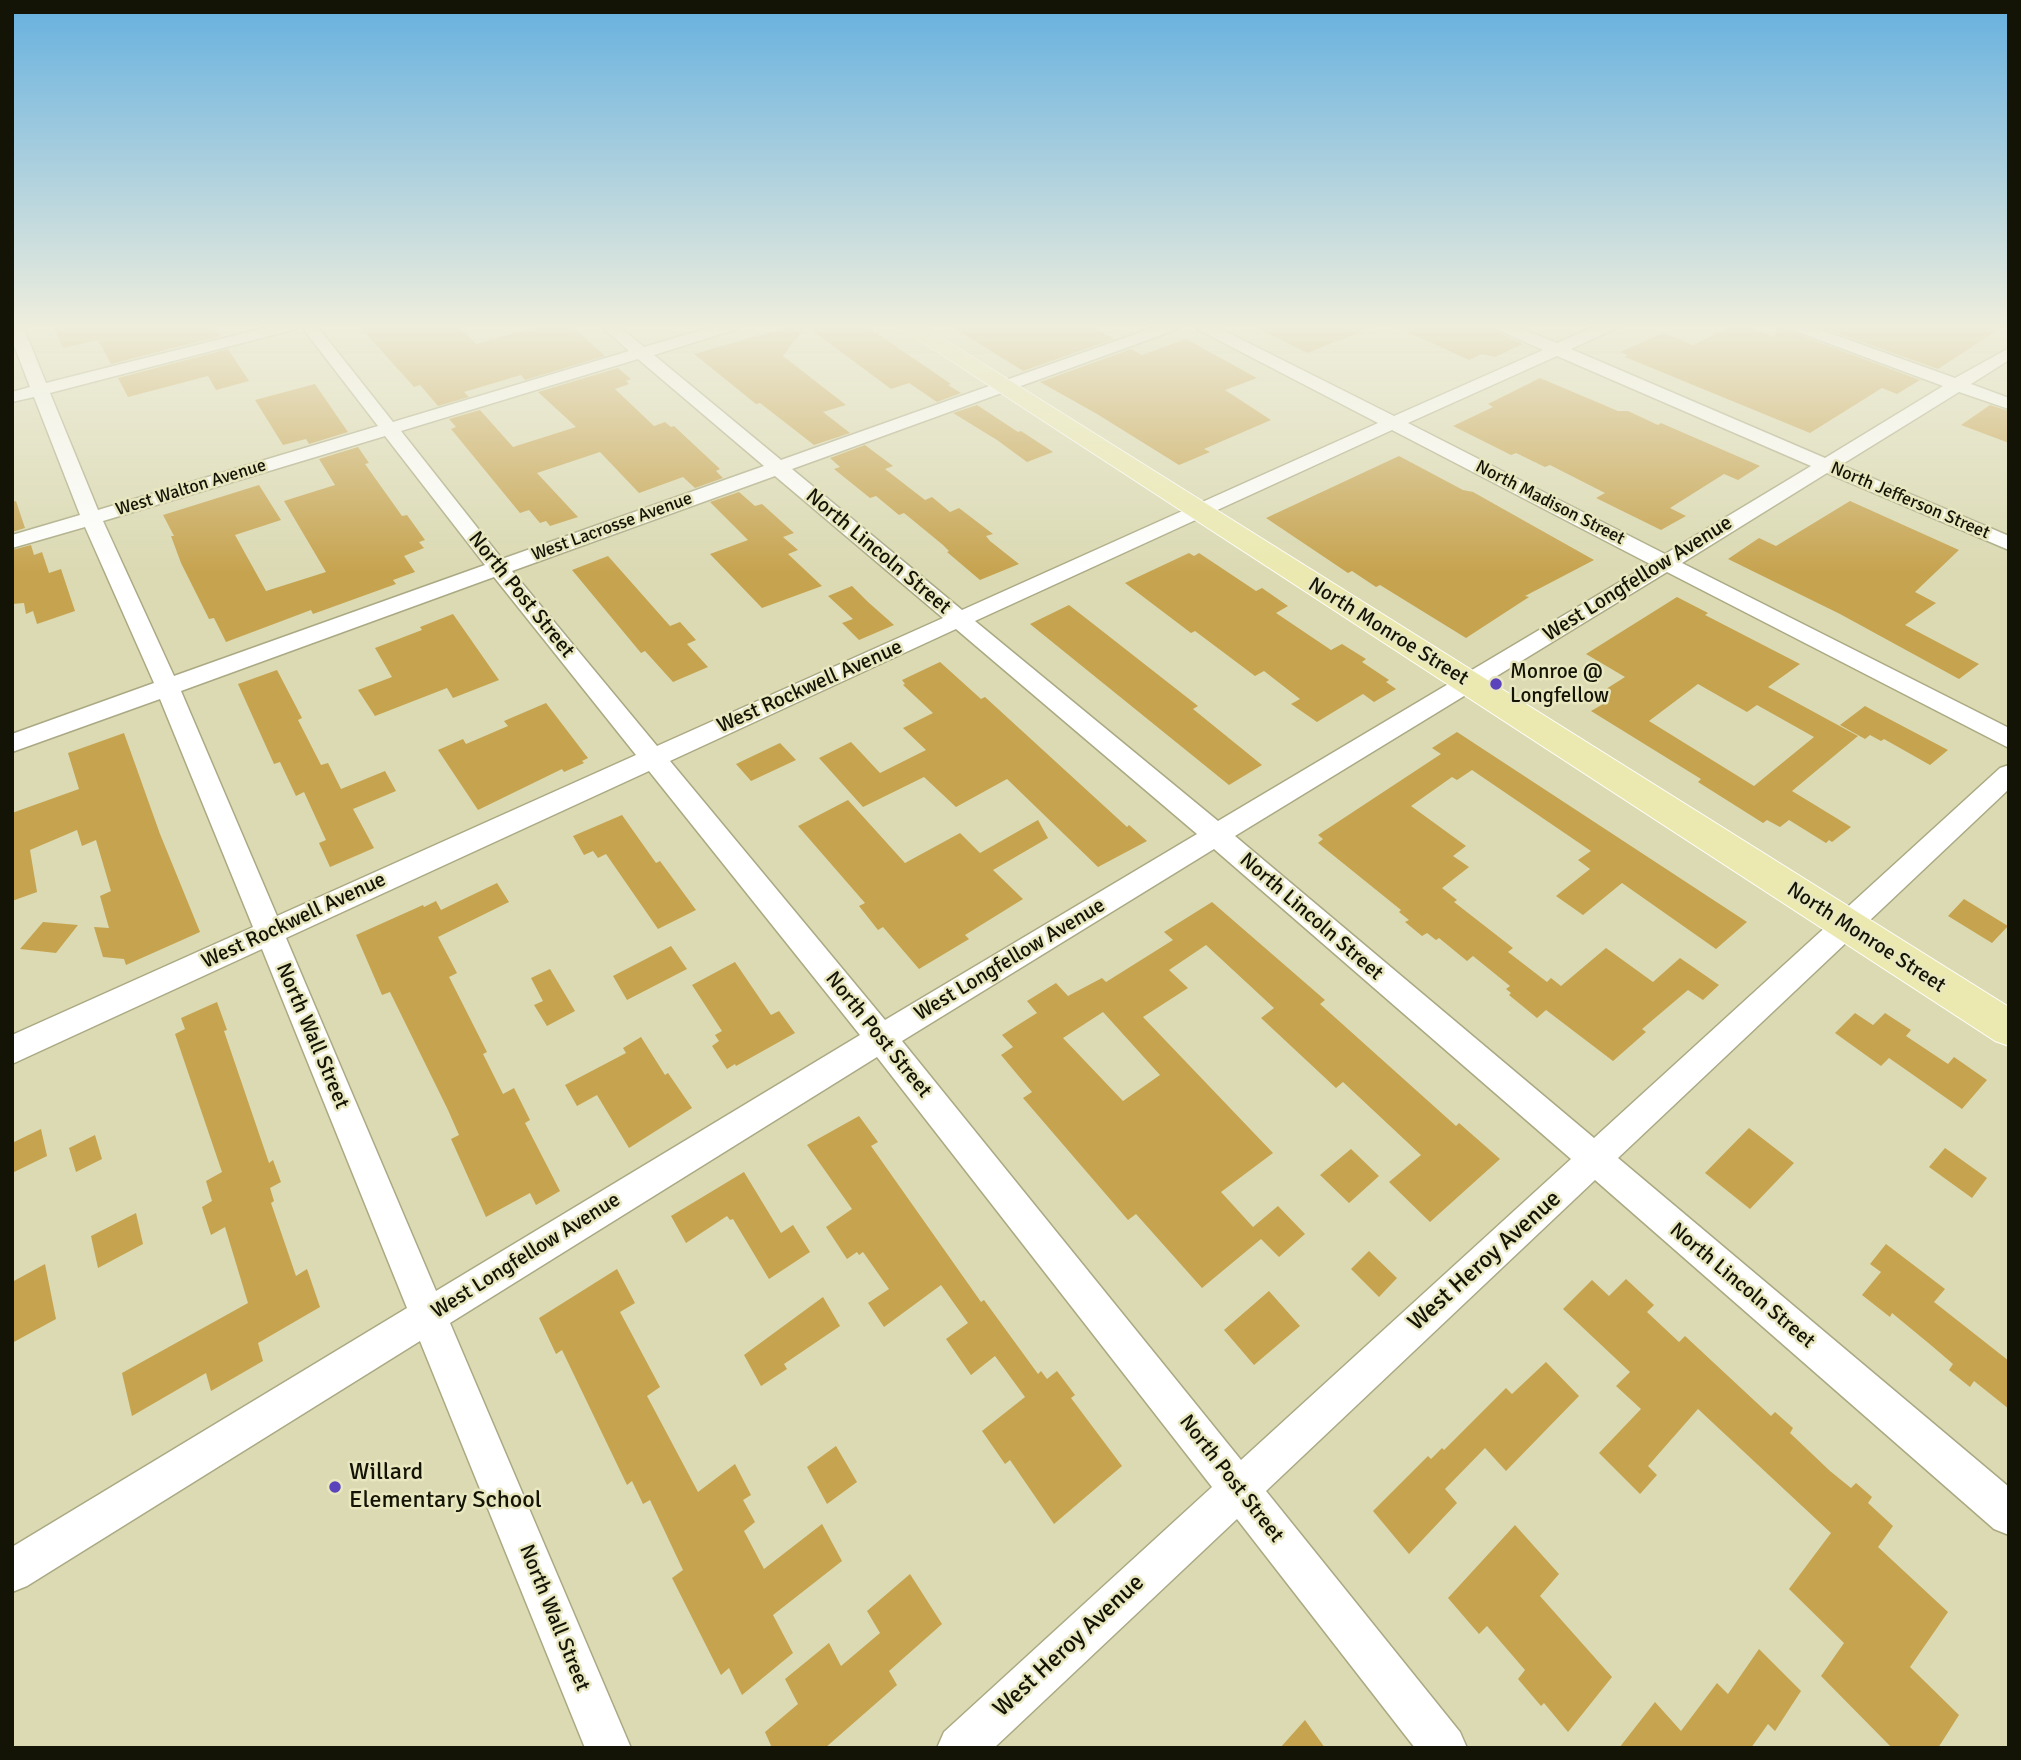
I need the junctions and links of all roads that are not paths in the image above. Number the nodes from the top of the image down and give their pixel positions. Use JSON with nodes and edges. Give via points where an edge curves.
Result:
{"nodes":[{"id":1,"x":48,"y":408,"type":"edge"},
{"id":2,"x":375,"y":408,"type":"edge"},
{"id":3,"x":457,"y":408,"type":"edge"},
{"id":4,"x":707,"y":408,"type":"edge"},
{"id":5,"x":943,"y":408,"type":"edge"},
{"id":6,"x":1037,"y":408,"type":"edge"},
{"id":7,"x":1366,"y":408,"type":"edge"},
{"id":8,"x":1425,"y":408,"type":"edge"},
{"id":9,"x":1694,"y":408,"type":"edge"},
{"id":10,"x":1917,"y":408,"type":"edge"},
{"id":11,"x":1394,"y":422,"type":"junction"},
{"id":12,"x":391,"y":428,"type":"junction"},
{"id":13,"x":1825,"y":465,"type":"junction"},
{"id":14,"x":779,"y":468,"type":"junction"},
{"id":15,"x":1199,"y":512,"type":"junction"},
{"id":16,"x":91,"y":518,"type":"junction"},
{"id":17,"x":12,"y":542,"type":"edge"},
{"id":18,"x":2009,"y":544,"type":"edge"},
{"id":19,"x":1664,"y":562,"type":"junction"},
{"id":20,"x":498,"y":568,"type":"junction"},
{"id":21,"x":960,"y":621,"type":"junction"},
{"id":22,"x":1469,"y":684,"type":"junction"},
{"id":23,"x":167,"y":686,"type":"junction"},
{"id":24,"x":2009,"y":739,"type":"edge"},
{"id":25,"x":12,"y":743,"type":"edge"},
{"id":26,"x":654,"y":756,"type":"junction"},
{"id":27,"x":2009,"y":774,"type":"edge"},
{"id":28,"x":1216,"y":835,"type":"junction"},
{"id":29,"x":1847,"y":925,"type":"junction"},
{"id":30,"x":268,"y":933,"type":"junction"},
{"id":31,"x":2009,"y":1029,"type":"edge"},
{"id":32,"x":882,"y":1039,"type":"junction"},
{"id":33,"x":12,"y":1050,"type":"edge"},
{"id":34,"x":1595,"y":1161,"type":"junction"},
{"id":35,"x":429,"y":1316,"type":"junction"},
{"id":36,"x":1238,"y":1488,"type":"junction"},
{"id":37,"x":2009,"y":1514,"type":"edge"},
{"id":38,"x":12,"y":1571,"type":"edge"},
{"id":39,"x":608,"y":1748,"type":"edge"},
{"id":40,"x":960,"y":1748,"type":"edge"},
{"id":41,"x":1444,"y":1748,"type":"edge"}],
"edges":[{"from":1,"to":16,"type":"street","name":"North Wall Street"},
{"from":2,"to":12,"type":"street","name":"North Post Street"},
{"from":3,"to":12,"type":"street","name":"West Walton Avenue"},
{"from":4,"to":14,"type":"street","name":"North Lincoln Street"},
{"from":5,"to":14,"type":"street","name":"West Lacrosse Avenue"},
{"from":6,"to":15,"type":"main road","name":"North Monroe Street"},
{"from":7,"to":11,"type":"street","name":"North Madison Street"},
{"from":8,"to":11,"type":"street","name":"West Rockwell Avenue"},
{"from":9,"to":13,"type":"street","name":"North Jefferson Street"},
{"from":10,"to":13,"type":"street","name":"West Longfellow Avenue"},
{"from":11,"to":15,"type":"street","name":"West Rockwell Avenue"},
{"from":11,"to":19,"type":"street","name":"North Madison Street"},
{"from":12,"to":16,"type":"street","name":"West Walton Avenue"},
{"from":12,"to":20,"type":"street","name":"North Post Street"},
{"from":13,"to":18,"type":"street","name":"North Jefferson Street"},
{"from":13,"to":19,"type":"street","name":"West Longfellow Avenue"},
{"from":14,"to":20,"type":"street","name":"West Lacrosse Avenue"},
{"from":14,"to":21,"type":"street","name":"North Lincoln Street"},
{"from":15,"to":21,"type":"street","name":"West Rockwell Avenue"},
{"from":15,"to":22,"type":"main road","name":"North Monroe Street"},
{"from":16,"to":17,"type":"street","name":"West Walton Avenue"},
{"from":16,"to":23,"type":"street","name":"North Wall Street"},
{"from":19,"to":22,"type":"street","name":"West Longfellow Avenue"},
{"from":19,"to":24,"type":"street","name":"North Madison Street"},
{"from":20,"to":23,"type":"street","name":"West Lacrosse Avenue"},
{"from":20,"to":26,"type":"street","name":"North Post Street"},
{"from":21,"to":26,"type":"street","name":"West Rockwell Avenue"},
{"from":21,"to":28,"type":"street","name":"North Lincoln Street"},
{"from":22,"to":28,"type":"street","name":"West Longfellow Avenue"},
{"from":22,"to":29,"type":"main road","name":"North Monroe Street"},
{"from":23,"to":25,"type":"street","name":"West Lacrosse Avenue"},
{"from":23,"to":30,"type":"street","name":"North Wall Street"},
{"from":26,"to":30,"type":"street","name":"West Rockwell Avenue"},
{"from":26,"to":32,"type":"street","name":"North Post Street"},
{"from":27,"to":29,"type":"street","name":"West Heroy Avenue"},
{"from":28,"to":32,"type":"street","name":"West Longfellow Avenue"},
{"from":28,"to":34,"type":"street","name":"North Lincoln Street"},
{"from":29,"to":31,"type":"main road","name":"North Monroe Street"},
{"from":29,"to":34,"type":"street","name":"West Heroy Avenue"},
{"from":30,"to":33,"type":"street","name":"West Rockwell Avenue"},
{"from":30,"to":35,"type":"street","name":"North Wall Street"},
{"from":32,"to":35,"type":"street","name":"West Longfellow Avenue"},
{"from":32,"to":36,"type":"street","name":"North Post Street"},
{"from":34,"to":36,"type":"street","name":"West Heroy Avenue"},
{"from":34,"to":37,"type":"street","name":"North Lincoln Street"},
{"from":35,"to":38,"type":"street","name":"West Longfellow Avenue"},
{"from":35,"to":39,"type":"street","name":"North Wall Street"},
{"from":36,"to":40,"type":"street","name":"West Heroy Avenue"},
{"from":36,"to":41,"type":"street","name":"North Post Street"}]}
